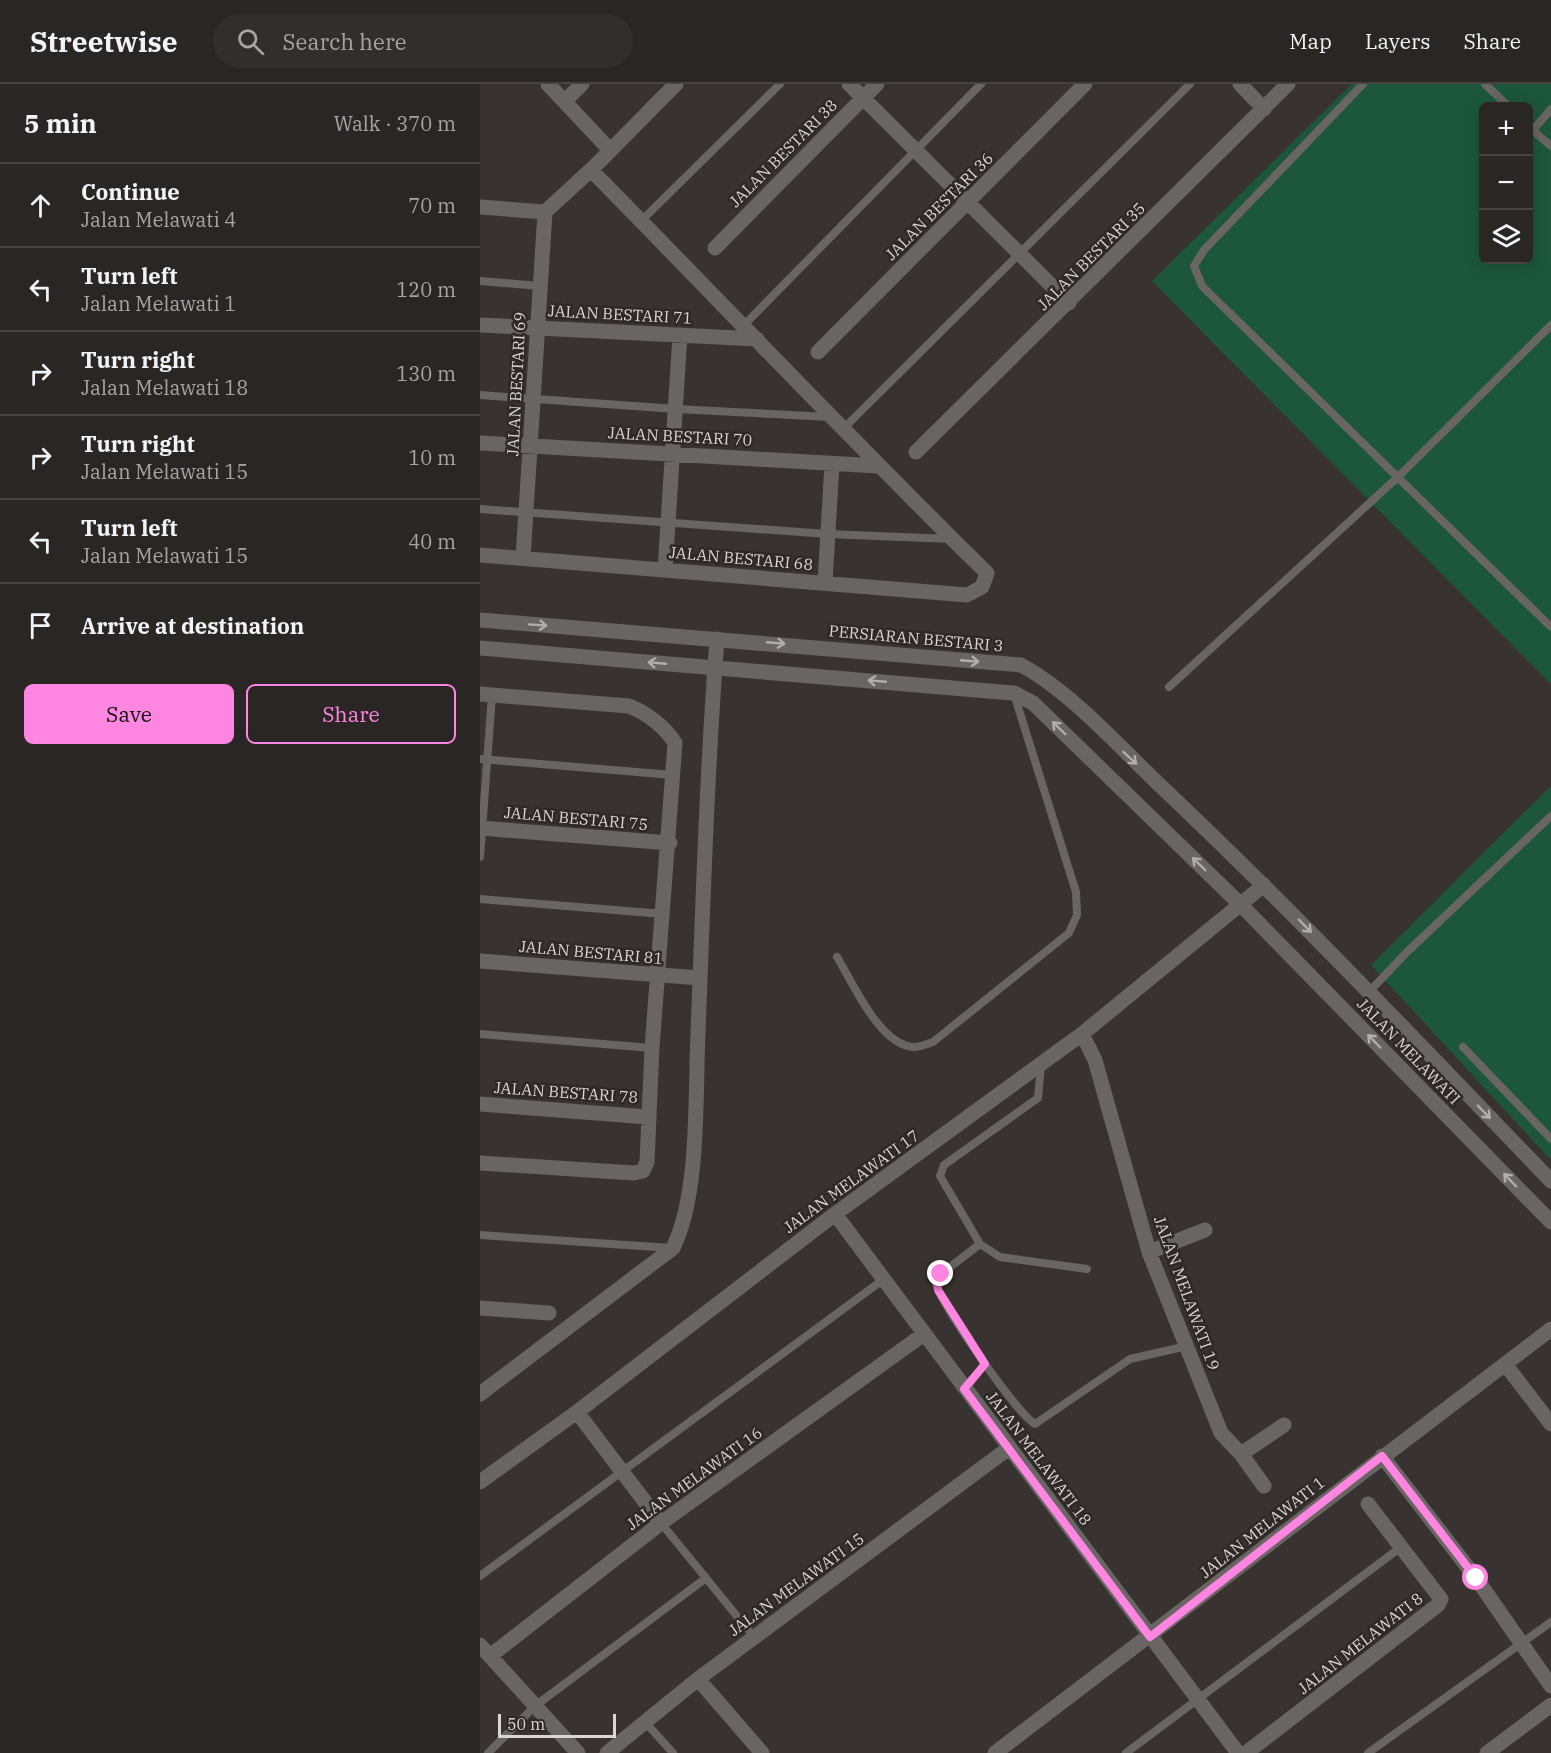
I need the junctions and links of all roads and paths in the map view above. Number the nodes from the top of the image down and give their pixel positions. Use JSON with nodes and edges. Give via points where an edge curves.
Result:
{"nodes":[{"id":1,"x":548,"y":84,"type":"edge"},
{"id":2,"x":582,"y":84,"type":"edge"},
{"id":3,"x":676,"y":84,"type":"edge"},
{"id":4,"x":780,"y":84,"type":"edge"},
{"id":5,"x":849,"y":84,"type":"edge"},
{"id":6,"x":877,"y":84,"type":"edge"},
{"id":7,"x":981,"y":84,"type":"edge"},
{"id":8,"x":1084,"y":84,"type":"edge"},
{"id":9,"x":1190,"y":84,"type":"edge"},
{"id":10,"x":1240,"y":84,"type":"edge"},
{"id":11,"x":1288,"y":84,"type":"edge"},
{"id":12,"x":1363,"y":84,"type":"edge"},
{"id":13,"x":1485,"y":84,"type":"edge"},
{"id":14,"x":863,"y":98,"type":"junction"},
{"id":15,"x":565,"y":101,"type":"junction"},
{"id":16,"x":1504,"y":102,"type":"edge"},
{"id":17,"x":1264,"y":109,"type":"junction"},
{"id":18,"x":1551,"y":110,"type":"edge"},
{"id":19,"x":1533,"y":126,"type":"edge"},
{"id":20,"x":1533,"y":130,"type":"edge"},
{"id":21,"x":1551,"y":146,"type":"edge"},
{"id":22,"x":610,"y":150,"type":"junction"},
{"id":23,"x":915,"y":151,"type":"junction"},
{"id":24,"x":593,"y":168,"type":"junction"},
{"id":25,"x":968,"y":203,"type":"junction"},
{"id":26,"x":480,"y":207,"type":"edge"},
{"id":27,"x":544,"y":212,"type":"junction"},
{"id":28,"x":641,"y":221,"type":"junction"},
{"id":29,"x":715,"y":248,"type":"dead end"},
{"id":30,"x":1019,"y":254,"type":"junction"},
{"id":31,"x":480,"y":281,"type":"edge"},
{"id":32,"x":540,"y":285,"type":"junction"},
{"id":33,"x":1069,"y":303,"type":"junction"},
{"id":34,"x":480,"y":325,"type":"edge"},
{"id":35,"x":744,"y":325,"type":"junction"},
{"id":36,"x":1551,"y":325,"type":"edge"},
{"id":37,"x":537,"y":328,"type":"junction"},
{"id":38,"x":680,"y":335,"type":"junction"},
{"id":39,"x":757,"y":339,"type":"junction"},
{"id":40,"x":818,"y":352,"type":"dead end"},
{"id":41,"x":480,"y":395,"type":"edge"},
{"id":42,"x":533,"y":399,"type":"junction"},
{"id":43,"x":676,"y":410,"type":"junction"},
{"id":44,"x":829,"y":417,"type":"junction"},
{"id":45,"x":843,"y":429,"type":"junction"},
{"id":46,"x":480,"y":443,"type":"edge"},
{"id":47,"x":530,"y":446,"type":"junction"},
{"id":48,"x":916,"y":452,"type":"dead end"},
{"id":49,"x":673,"y":454,"type":"junction"},
{"id":50,"x":832,"y":464,"type":"junction"},
{"id":51,"x":878,"y":466,"type":"junction"},
{"id":52,"x":1399,"y":476,"type":"junction"},
{"id":53,"x":480,"y":509,"type":"edge"},
{"id":54,"x":527,"y":513,"type":"junction"},
{"id":55,"x":668,"y":524,"type":"junction"},
{"id":56,"x":828,"y":534,"type":"junction"},
{"id":57,"x":952,"y":539,"type":"junction"},
{"id":58,"x":480,"y":555,"type":"edge"},
{"id":59,"x":523,"y":558,"type":"junction"},
{"id":60,"x":665,"y":570,"type":"junction"},
{"id":61,"x":825,"y":583,"type":"junction"},
{"id":62,"x":480,"y":620,"type":"edge"},
{"id":63,"x":1551,"y":627,"type":"edge"},
{"id":64,"x":717,"y":639,"type":"junction"},
{"id":65,"x":480,"y":648,"type":"edge"},
{"id":66,"x":715,"y":668,"type":"junction"},
{"id":67,"x":1169,"y":687,"type":"dead end"},
{"id":68,"x":1014,"y":693,"type":"junction"},
{"id":69,"x":486,"y":694,"type":"edge"},
{"id":70,"x":484,"y":760,"type":"edge"},
{"id":71,"x":673,"y":775,"type":"junction"},
{"id":72,"x":1551,"y":816,"type":"edge"},
{"id":73,"x":481,"y":828,"type":"edge"},
{"id":74,"x":670,"y":843,"type":"junction"},
{"id":75,"x":480,"y":857,"type":"edge"},
{"id":76,"x":1264,"y":885,"type":"junction"},
{"id":77,"x":480,"y":899,"type":"edge"},
{"id":78,"x":1241,"y":905,"type":"junction"},
{"id":79,"x":663,"y":914,"type":"junction"},
{"id":80,"x":837,"y":957,"type":"dead end"},
{"id":81,"x":480,"y":961,"type":"edge"},
{"id":82,"x":657,"y":975,"type":"junction"},
{"id":83,"x":700,"y":978,"type":"junction"},
{"id":84,"x":1370,"y":992,"type":"junction"},
{"id":85,"x":480,"y":1034,"type":"edge"},
{"id":86,"x":1082,"y":1034,"type":"junction"},
{"id":87,"x":1463,"y":1047,"type":"dead end"},
{"id":88,"x":652,"y":1048,"type":"junction"},
{"id":89,"x":1041,"y":1064,"type":"junction"},
{"id":90,"x":480,"y":1104,"type":"edge"},
{"id":91,"x":648,"y":1117,"type":"junction"},
{"id":92,"x":1551,"y":1139,"type":"edge"},
{"id":93,"x":480,"y":1163,"type":"edge"},
{"id":94,"x":1551,"y":1181,"type":"edge"},
{"id":95,"x":835,"y":1214,"type":"junction"},
{"id":96,"x":1551,"y":1222,"type":"edge"},
{"id":97,"x":1205,"y":1230,"type":"dead end"},
{"id":98,"x":480,"y":1235,"type":"edge"},
{"id":99,"x":980,"y":1244,"type":"junction"},
{"id":100,"x":673,"y":1248,"type":"junction"},
{"id":101,"x":1149,"y":1252,"type":"junction"},
{"id":102,"x":1087,"y":1269,"type":"dead end"},
{"id":103,"x":884,"y":1279,"type":"junction"},
{"id":104,"x":480,"y":1308,"type":"edge"},
{"id":105,"x":549,"y":1313,"type":"dead end"},
{"id":106,"x":1551,"y":1329,"type":"edge"},
{"id":107,"x":924,"y":1334,"type":"junction"},
{"id":108,"x":1186,"y":1346,"type":"junction"},
{"id":109,"x":985,"y":1364,"type":"junction"},
{"id":110,"x":1505,"y":1364,"type":"junction"},
{"id":111,"x":964,"y":1389,"type":"junction"},
{"id":112,"x":480,"y":1394,"type":"edge"},
{"id":113,"x":577,"y":1412,"type":"junction"},
{"id":114,"x":1551,"y":1424,"type":"edge"},
{"id":115,"x":1284,"y":1425,"type":"dead end"},
{"id":116,"x":1009,"y":1448,"type":"junction"},
{"id":117,"x":1241,"y":1454,"type":"junction"},
{"id":118,"x":1382,"y":1456,"type":"junction"},
{"id":119,"x":622,"y":1469,"type":"junction"},
{"id":120,"x":480,"y":1482,"type":"edge"},
{"id":121,"x":1264,"y":1486,"type":"dead end"},
{"id":122,"x":1368,"y":1504,"type":"dead end"},
{"id":123,"x":661,"y":1523,"type":"junction"},
{"id":124,"x":1401,"y":1547,"type":"junction"},
{"id":125,"x":480,"y":1576,"type":"edge"},
{"id":126,"x":706,"y":1578,"type":"junction"},
{"id":127,"x":1551,"y":1622,"type":"edge"},
{"id":128,"x":754,"y":1637,"type":"junction"},
{"id":129,"x":1150,"y":1637,"type":"junction"},
{"id":130,"x":1521,"y":1644,"type":"junction"},
{"id":131,"x":485,"y":1651,"type":"edge"},
{"id":132,"x":698,"y":1678,"type":"junction"},
{"id":133,"x":1551,"y":1686,"type":"edge"},
{"id":134,"x":1196,"y":1698,"type":"junction"},
{"id":135,"x":1551,"y":1705,"type":"edge"},
{"id":136,"x":535,"y":1706,"type":"junction"},
{"id":137,"x":645,"y":1722,"type":"junction"},
{"id":138,"x":488,"y":1753,"type":"edge"},
{"id":139,"x":578,"y":1753,"type":"edge"},
{"id":140,"x":607,"y":1753,"type":"edge"},
{"id":141,"x":673,"y":1753,"type":"edge"},
{"id":142,"x":762,"y":1753,"type":"edge"},
{"id":143,"x":995,"y":1753,"type":"edge"},
{"id":144,"x":1126,"y":1753,"type":"edge"},
{"id":145,"x":1238,"y":1753,"type":"edge"},
{"id":146,"x":1246,"y":1753,"type":"edge"},
{"id":147,"x":1368,"y":1753,"type":"edge"},
{"id":148,"x":1487,"y":1753,"type":"edge"}],
"edges":[{"from":1,"to":15,"type":"street"},
{"from":2,"to":15,"type":"street"},
{"from":3,"to":22,"type":"street"},
{"from":4,"to":28,"type":"lane"},
{"from":5,"to":14,"type":"street"},
{"from":6,"to":14,"type":"street","name":"JALAN BESTARI 38"},
{"from":7,"to":23,"type":"lane"},
{"from":8,"to":25,"type":"street","name":"JALAN BESTARI 36"},
{"from":9,"to":30,"type":"lane"},
{"from":10,"to":17,"type":"street"},
{"from":11,"to":17,"type":"street","name":"JALAN BESTARI 35"},
{"from":12,"to":52,"type":"lane","via":[[1204,250],[1194,266],[1202,286]]},
{"from":13,"to":16,"type":"lane"},
{"from":14,"to":23,"type":"street"},
{"from":14,"to":29,"type":"street","name":"JALAN BESTARI 38"},
{"from":15,"to":22,"type":"street"},
{"from":17,"to":33,"type":"street","name":"JALAN BESTARI 35"},
{"from":18,"to":19,"type":"lane"},
{"from":20,"to":21,"type":"lane"},
{"from":22,"to":24,"type":"street"},
{"from":23,"to":25,"type":"street"},
{"from":23,"to":35,"type":"lane"},
{"from":24,"to":27,"type":"street"},
{"from":24,"to":28,"type":"street"},
{"from":25,"to":30,"type":"street"},
{"from":25,"to":40,"type":"street","name":"JALAN BESTARI 36"},
{"from":26,"to":27,"type":"street"},
{"from":27,"to":32,"type":"street","name":"JALAN BESTARI 69"},
{"from":28,"to":35,"type":"street"},
{"from":30,"to":33,"type":"street"},
{"from":30,"to":45,"type":"lane"},
{"from":31,"to":32,"type":"lane"},
{"from":32,"to":37,"type":"street","name":"JALAN BESTARI 69"},
{"from":33,"to":48,"type":"street","name":"JALAN BESTARI 35"},
{"from":34,"to":37,"type":"street","name":"JALAN BESTARI 71"},
{"from":35,"to":39,"type":"street"},
{"from":36,"to":52,"type":"lane"},
{"from":37,"to":38,"type":"street","name":"JALAN BESTARI 71"},
{"from":37,"to":42,"type":"street","name":"JALAN BESTARI 69"},
{"from":38,"to":39,"type":"street","name":"JALAN BESTARI 71"},
{"from":38,"to":43,"type":"street"},
{"from":39,"to":44,"type":"street"},
{"from":41,"to":42,"type":"lane"},
{"from":42,"to":43,"type":"lane"},
{"from":42,"to":47,"type":"street","name":"JALAN BESTARI 69"},
{"from":43,"to":44,"type":"lane"},
{"from":43,"to":49,"type":"street"},
{"from":44,"to":45,"type":"street"},
{"from":45,"to":51,"type":"street"},
{"from":46,"to":47,"type":"street","name":"JALAN BESTARI 70"},
{"from":47,"to":49,"type":"street","name":"JALAN BESTARI 70"},
{"from":47,"to":54,"type":"street","name":"JALAN BESTARI 69"},
{"from":49,"to":50,"type":"street","name":"JALAN BESTARI 70"},
{"from":49,"to":55,"type":"street"},
{"from":50,"to":51,"type":"street","name":"JALAN BESTARI 70"},
{"from":50,"to":56,"type":"street"},
{"from":51,"to":57,"type":"street"},
{"from":52,"to":63,"type":"lane"},
{"from":52,"to":67,"type":"lane"},
{"from":53,"to":54,"type":"lane"},
{"from":54,"to":55,"type":"lane"},
{"from":54,"to":59,"type":"street","name":"JALAN BESTARI 69"},
{"from":55,"to":56,"type":"lane"},
{"from":55,"to":60,"type":"street"},
{"from":56,"to":57,"type":"lane"},
{"from":56,"to":61,"type":"street"},
{"from":57,"to":61,"type":"street","name":"JALAN BESTARI 68","via":[[987,573],[982,587],[967,595]]},
{"from":58,"to":59,"type":"street","name":"JALAN BESTARI 68"},
{"from":59,"to":60,"type":"street","name":"JALAN BESTARI 68"},
{"from":60,"to":61,"type":"street","name":"JALAN BESTARI 68"},
{"from":62,"to":64,"type":"street","name":"PERSIARAN BESTARI 3","one_way":true},
{"from":64,"to":66,"type":"street"},
{"from":64,"to":76,"type":"street","name":"PERSIARAN BESTARI 3","one_way":true,"via":[[1021,665],[1039,674],[1074,704]]},
{"from":66,"to":65,"type":"street","one_way":true},
{"from":68,"to":66,"type":"street","one_way":true},
{"from":66,"to":83,"type":"street"},
{"from":78,"to":68,"type":"street","one_way":true,"via":[[1033,703]]},
{"from":68,"to":80,"type":"lane","via":[[1076,892],[1077,915],[1069,933],[933,1042],[914,1047],[896,1041],[880,1028]]},
{"from":69,"to":70,"type":"lane"},
{"from":69,"to":71,"type":"street","via":[[639,710],[669,733],[675,743]]},
{"from":70,"to":71,"type":"lane"},
{"from":70,"to":73,"type":"lane"},
{"from":71,"to":74,"type":"street"},
{"from":72,"to":84,"type":"lane"},
{"from":73,"to":74,"type":"street","name":"JALAN BESTARI 75"},
{"from":73,"to":75,"type":"lane"},
{"from":74,"to":79,"type":"street"},
{"from":76,"to":78,"type":"street","name":"JALAN MELAWATI 17"},
{"from":76,"to":84,"type":"street","name":"JALAN MELAWATI","one_way":true},
{"from":77,"to":79,"type":"lane"},
{"from":78,"to":86,"type":"street","name":"JALAN MELAWATI 17"},
{"from":96,"to":78,"type":"street","name":"JALAN MELAWATI","one_way":true},
{"from":79,"to":82,"type":"street"},
{"from":81,"to":82,"type":"street","name":"JALAN BESTARI 81"},
{"from":82,"to":83,"type":"street","name":"JALAN BESTARI 81"},
{"from":82,"to":88,"type":"street"},
{"from":83,"to":100,"type":"street","via":[[692,1165],[681,1232]]},
{"from":84,"to":94,"type":"street","name":"JALAN MELAWATI","one_way":true},
{"from":85,"to":88,"type":"lane"},
{"from":86,"to":89,"type":"street","name":"JALAN MELAWATI 17"},
{"from":86,"to":101,"type":"street","name":"JALAN MELAWATI 19","via":[[1095,1060]]},
{"from":87,"to":92,"type":"lane"},
{"from":88,"to":91,"type":"street"},
{"from":89,"to":95,"type":"street","name":"JALAN MELAWATI 17"},
{"from":89,"to":99,"type":"lane","via":[[1038,1098],[941,1170],[942,1181]]},
{"from":90,"to":91,"type":"street","name":"JALAN BESTARI 78"},
{"from":91,"to":93,"type":"street","via":[[647,1162],[643,1171]]},
{"from":95,"to":103,"type":"street","name":"JALAN MELAWATI 18"},
{"from":95,"to":113,"type":"street","name":"JALAN MELAWATI 17"},
{"from":97,"to":101,"type":"street"},
{"from":98,"to":100,"type":"lane"},
{"from":99,"to":102,"type":"lane","via":[[1000,1257]]},
{"from":99,"to":109,"type":"lane","via":[[941,1274],[936,1284]]},
{"from":100,"to":112,"type":"street"},
{"from":101,"to":108,"type":"street","name":"JALAN MELAWATI 19"},
{"from":103,"to":107,"type":"street","name":"JALAN MELAWATI 18"},
{"from":103,"to":119,"type":"lane"},
{"from":104,"to":105,"type":"street"},
{"from":106,"to":110,"type":"street","name":"JALAN MELAWATI 1"},
{"from":107,"to":111,"type":"street","name":"JALAN MELAWATI 18"},
{"from":107,"to":123,"type":"street","name":"JALAN MELAWATI 16"},
{"from":108,"to":109,"type":"lane","via":[[1131,1359],[1035,1424],[1025,1419]]},
{"from":108,"to":117,"type":"street","name":"JALAN MELAWATI 19","via":[[1221,1433]]},
{"from":109,"to":111,"type":"lane"},
{"from":110,"to":114,"type":"street"},
{"from":110,"to":118,"type":"street","name":"JALAN MELAWATI 1"},
{"from":111,"to":116,"type":"street","name":"JALAN MELAWATI 18"},
{"from":113,"to":119,"type":"street"},
{"from":113,"to":120,"type":"street","name":"JALAN MELAWATI 17"},
{"from":115,"to":117,"type":"street"},
{"from":116,"to":128,"type":"street","name":"JALAN MELAWATI 15"},
{"from":116,"to":129,"type":"street","name":"JALAN MELAWATI 18"},
{"from":117,"to":121,"type":"street","name":"JALAN MELAWATI 19"},
{"from":118,"to":129,"type":"street","name":"JALAN MELAWATI 1"},
{"from":118,"to":130,"type":"street","via":[[1476,1578]]},
{"from":119,"to":123,"type":"street"},
{"from":119,"to":125,"type":"lane"},
{"from":122,"to":124,"type":"street"},
{"from":123,"to":126,"type":"lane"},
{"from":123,"to":131,"type":"street","name":"JALAN MELAWATI 16"},
{"from":124,"to":134,"type":"lane"},
{"from":124,"to":146,"type":"street","name":"JALAN MELAWATI 8","via":[[1441,1599],[1438,1605]]},
{"from":126,"to":128,"type":"lane"},
{"from":126,"to":136,"type":"lane"},
{"from":127,"to":130,"type":"lane"},
{"from":128,"to":132,"type":"street","name":"JALAN MELAWATI 15"},
{"from":129,"to":134,"type":"street","name":"JALAN MELAWATI 18"},
{"from":129,"to":143,"type":"street","name":"JALAN MELAWATI 1"},
{"from":130,"to":133,"type":"street"},
{"from":130,"to":147,"type":"lane"},
{"from":131,"to":136,"type":"street"},
{"from":132,"to":137,"type":"street","name":"JALAN MELAWATI 15"},
{"from":132,"to":142,"type":"street"},
{"from":134,"to":144,"type":"lane"},
{"from":134,"to":145,"type":"street","name":"JALAN MELAWATI 18"},
{"from":135,"to":148,"type":"street"},
{"from":136,"to":138,"type":"lane"},
{"from":136,"to":139,"type":"street"},
{"from":137,"to":140,"type":"street","name":"JALAN MELAWATI 15"},
{"from":137,"to":141,"type":"lane"}]}
